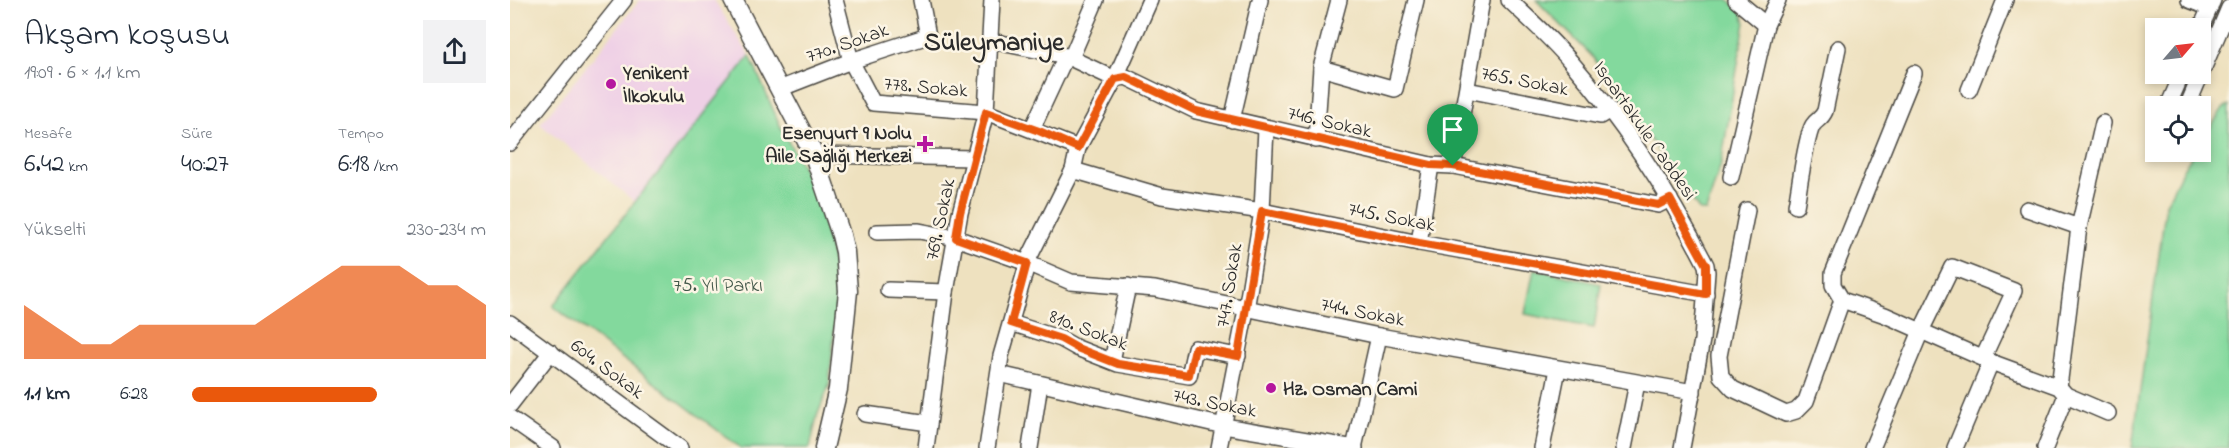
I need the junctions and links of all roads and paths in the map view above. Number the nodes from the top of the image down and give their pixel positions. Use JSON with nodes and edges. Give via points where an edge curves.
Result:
{"nodes":[{"id":1,"x":624,"y":0,"type":"edge"},
{"id":2,"x":733,"y":0,"type":"edge"},
{"id":3,"x":836,"y":0,"type":"edge"},
{"id":4,"x":921,"y":0,"type":"edge"},
{"id":5,"x":993,"y":0,"type":"edge"},
{"id":6,"x":1150,"y":0,"type":"edge"},
{"id":7,"x":1260,"y":0,"type":"edge"},
{"id":8,"x":1339,"y":0,"type":"edge"},
{"id":9,"x":1416,"y":0,"type":"edge"},
{"id":10,"x":1482,"y":0,"type":"edge"},
{"id":11,"x":1509,"y":0,"type":"edge"},
{"id":12,"x":1736,"y":0,"type":"edge"},
{"id":13,"x":1778,"y":0,"type":"edge"},
{"id":14,"x":2005,"y":0,"type":"edge"},
{"id":15,"x":2189,"y":0,"type":"edge"},
{"id":16,"x":1095,"y":1,"type":"edge"},
{"id":17,"x":2211,"y":4,"type":"edge"},
{"id":18,"x":2229,"y":8,"type":"edge"},
{"id":19,"x":2205,"y":18,"type":"edge"},
{"id":20,"x":1766,"y":25,"type":"junction"},
{"id":21,"x":991,"y":41,"type":"junction"},
{"id":22,"x":1838,"y":48,"type":"dead end"},
{"id":23,"x":1068,"y":57,"type":"junction"},
{"id":24,"x":851,"y":60,"type":"junction"},
{"id":25,"x":1320,"y":68,"type":"junction"},
{"id":26,"x":1914,"y":72,"type":"dead end"},
{"id":27,"x":1115,"y":79,"type":"junction"},
{"id":28,"x":779,"y":89,"type":"junction"},
{"id":29,"x":1467,"y":90,"type":"junction"},
{"id":30,"x":1969,"y":90,"type":"dead end"},
{"id":31,"x":2192,"y":96,"type":"edge"},
{"id":32,"x":1610,"y":110,"type":"junction"},
{"id":33,"x":986,"y":112,"type":"junction"},
{"id":34,"x":1232,"y":120,"type":"junction"},
{"id":35,"x":2103,"y":123,"type":"dead end"},
{"id":36,"x":1266,"y":128,"type":"junction"},
{"id":37,"x":1032,"y":129,"type":"junction"},
{"id":38,"x":1316,"y":140,"type":"junction"},
{"id":39,"x":510,"y":142,"type":"edge"},
{"id":40,"x":1078,"y":148,"type":"junction"},
{"id":41,"x":814,"y":155,"type":"junction"},
{"id":42,"x":975,"y":158,"type":"junction"},
{"id":43,"x":1431,"y":165,"type":"junction"},
{"id":44,"x":1453,"y":166,"type":"junction"},
{"id":45,"x":1073,"y":170,"type":"junction"},
{"id":46,"x":1731,"y":177,"type":"dead end"},
{"id":47,"x":1670,"y":199,"type":"junction"},
{"id":48,"x":1796,"y":206,"type":"dead end"},
{"id":49,"x":2027,"y":209,"type":"dead end"},
{"id":50,"x":1747,"y":210,"type":"dead end"},
{"id":51,"x":1262,"y":211,"type":"junction"},
{"id":52,"x":2079,"y":227,"type":"junction"},
{"id":53,"x":877,"y":232,"type":"dead end"},
{"id":54,"x":956,"y":238,"type":"junction"},
{"id":55,"x":1419,"y":243,"type":"junction"},
{"id":56,"x":1027,"y":263,"type":"junction"},
{"id":57,"x":1128,"y":286,"type":"junction"},
{"id":58,"x":888,"y":290,"type":"dead end"},
{"id":59,"x":946,"y":292,"type":"junction"},
{"id":60,"x":1706,"y":294,"type":"junction"},
{"id":61,"x":1842,"y":300,"type":"junction"},
{"id":62,"x":1246,"y":309,"type":"junction"},
{"id":63,"x":510,"y":323,"type":"edge"},
{"id":64,"x":1011,"y":323,"type":"junction"},
{"id":65,"x":1921,"y":331,"type":"junction"},
{"id":66,"x":1378,"y":336,"type":"junction"},
{"id":67,"x":551,"y":352,"type":"junction"},
{"id":68,"x":1238,"y":356,"type":"junction"},
{"id":69,"x":1987,"y":360,"type":"junction"},
{"id":70,"x":1112,"y":362,"type":"junction"},
{"id":71,"x":1558,"y":369,"type":"junction"},
{"id":72,"x":999,"y":374,"type":"junction"},
{"id":73,"x":1637,"y":383,"type":"junction"},
{"id":74,"x":1040,"y":384,"type":"junction"},
{"id":75,"x":2062,"y":391,"type":"junction"},
{"id":76,"x":1693,"y":392,"type":"junction"},
{"id":77,"x":510,"y":405,"type":"edge"},
{"id":78,"x":2108,"y":413,"type":"dead end"},
{"id":79,"x":865,"y":414,"type":"dead end"},
{"id":80,"x":510,"y":418,"type":"edge"},
{"id":81,"x":929,"y":423,"type":"junction"},
{"id":82,"x":1224,"y":426,"type":"junction"},
{"id":83,"x":553,"y":448,"type":"edge"},
{"id":84,"x":680,"y":448,"type":"edge"},
{"id":85,"x":824,"y":448,"type":"edge"},
{"id":86,"x":926,"y":448,"type":"edge"},
{"id":87,"x":987,"y":448,"type":"edge"},
{"id":88,"x":1030,"y":448,"type":"edge"},
{"id":89,"x":1219,"y":448,"type":"edge"},
{"id":90,"x":1355,"y":448,"type":"edge"},
{"id":91,"x":1542,"y":448,"type":"edge"},
{"id":92,"x":1624,"y":448,"type":"edge"},
{"id":93,"x":1682,"y":448,"type":"edge"},
{"id":94,"x":1872,"y":448,"type":"edge"},
{"id":95,"x":1955,"y":448,"type":"edge"},
{"id":96,"x":2045,"y":448,"type":"edge"}],
"edges":[{"from":1,"to":39,"type":"street"},
{"from":2,"to":28,"type":"main road"},
{"from":3,"to":24,"type":"street","name":"778. Sokak"},
{"from":4,"to":24,"type":"street","name":"770. Sokak","via":[[928,36]]},
{"from":5,"to":21,"type":"street","name":"769. Sokak"},
{"from":6,"to":27,"type":"street"},
{"from":7,"to":34,"type":"street"},
{"from":8,"to":25,"type":"street"},
{"from":9,"to":25,"type":"street","via":[[1395,89]]},
{"from":10,"to":29,"type":"street"},
{"from":11,"to":32,"type":"street","name":"Ispartakule Caddesi","via":[[1570,60]]},
{"from":12,"to":20,"type":"street"},
{"from":13,"to":20,"type":"street"},
{"from":14,"to":30,"type":"street"},
{"from":15,"to":17,"type":"street"},
{"from":16,"to":23,"type":"street"},
{"from":17,"to":19,"type":"street"},
{"from":18,"to":31,"type":"street"},
{"from":20,"to":46,"type":"street"},
{"from":21,"to":23,"type":"street","name":"746. Sokak"},
{"from":21,"to":33,"type":"street","name":"769. Sokak"},
{"from":22,"to":48,"type":"street","via":[[1825,111],[1813,125]]},
{"from":23,"to":27,"type":"street","name":"746. Sokak"},
{"from":23,"to":37,"type":"street"},
{"from":24,"to":28,"type":"street","name":"770. Sokak"},
{"from":24,"to":33,"type":"street","name":"778. Sokak","via":[[873,103]]},
{"from":25,"to":38,"type":"street"},
{"from":26,"to":61,"type":"street","via":[[1833,273],[1833,285]]},
{"from":27,"to":34,"type":"street","name":"746. Sokak","via":[[1126,77],[1196,111]]},
{"from":27,"to":40,"type":"street"},
{"from":28,"to":41,"type":"main road"},
{"from":29,"to":32,"type":"street","name":"765. Sokak","via":[[1600,116]]},
{"from":29,"to":44,"type":"street"},
{"from":32,"to":47,"type":"street","name":"Ispartakule Caddesi"},
{"from":33,"to":37,"type":"street","name":"778. Sokak"},
{"from":33,"to":42,"type":"street","name":"769. Sokak"},
{"from":34,"to":36,"type":"street","name":"746. Sokak"},
{"from":35,"to":52,"type":"street"},
{"from":36,"to":38,"type":"street","name":"746. Sokak"},
{"from":36,"to":51,"type":"street","name":"747. Sokak"},
{"from":37,"to":40,"type":"street","name":"778. Sokak"},
{"from":38,"to":43,"type":"street","name":"746. Sokak"},
{"from":40,"to":45,"type":"street"},
{"from":41,"to":42,"type":"street"},
{"from":41,"to":85,"type":"main road","via":[[841,235],[848,291],[838,389]]},
{"from":42,"to":54,"type":"street","name":"769. Sokak"},
{"from":43,"to":44,"type":"street","name":"746. Sokak"},
{"from":43,"to":55,"type":"street"},
{"from":44,"to":47,"type":"street","name":"746. Sokak","via":[[1658,205]]},
{"from":45,"to":51,"type":"street","name":"745. Sokak","via":[[1162,196]]},
{"from":45,"to":56,"type":"street"},
{"from":47,"to":60,"type":"street","name":"Ispartakule Caddesi","via":[[1706,265]]},
{"from":49,"to":52,"type":"street"},
{"from":50,"to":61,"type":"street","via":[[1719,356],[1721,376],[1733,389],[1786,414],[1796,411],[1806,401]]},
{"from":51,"to":55,"type":"street","name":"745. Sokak"},
{"from":51,"to":62,"type":"street","name":"747. Sokak"},
{"from":52,"to":75,"type":"street"},
{"from":53,"to":54,"type":"street","name":"744. Sokak","via":[[919,231]]},
{"from":54,"to":56,"type":"street","name":"744. Sokak"},
{"from":54,"to":59,"type":"street","name":"769. Sokak"},
{"from":55,"to":60,"type":"street","name":"745. Sokak"},
{"from":56,"to":57,"type":"street","name":"744. Sokak","via":[[1071,282]]},
{"from":56,"to":64,"type":"street"},
{"from":57,"to":62,"type":"street","name":"744. Sokak"},
{"from":57,"to":70,"type":"street"},
{"from":58,"to":59,"type":"street"},
{"from":59,"to":81,"type":"street","name":"769. Sokak"},
{"from":60,"to":76,"type":"street","name":"Ispartakule Caddesi"},
{"from":61,"to":65,"type":"street"},
{"from":62,"to":66,"type":"street","name":"744. Sokak"},
{"from":62,"to":68,"type":"street","name":"747. Sokak"},
{"from":63,"to":67,"type":"street","name":"604. Sokak"},
{"from":64,"to":70,"type":"street","name":"810. Sokak","via":[[1061,339]]},
{"from":64,"to":72,"type":"street"},
{"from":65,"to":69,"type":"street"},
{"from":65,"to":69,"type":"street","via":[[1952,267],[2014,291]]},
{"from":65,"to":94,"type":"street"},
{"from":66,"to":71,"type":"street","name":"744. Sokak"},
{"from":66,"to":90,"type":"street"},
{"from":67,"to":77,"type":"street"},
{"from":67,"to":84,"type":"street","name":"604. Sokak"},
{"from":68,"to":70,"type":"street","name":"810. Sokak","via":[[1195,348],[1189,375]]},
{"from":68,"to":82,"type":"street","name":"747. Sokak"},
{"from":69,"to":75,"type":"street"},
{"from":69,"to":95,"type":"street"},
{"from":71,"to":73,"type":"street","name":"744. Sokak"},
{"from":71,"to":91,"type":"street"},
{"from":72,"to":74,"type":"street","name":"743. Sokak"},
{"from":72,"to":87,"type":"street"},
{"from":73,"to":76,"type":"street","name":"744. Sokak"},
{"from":73,"to":92,"type":"street"},
{"from":74,"to":82,"type":"street","name":"743. Sokak"},
{"from":74,"to":88,"type":"street"},
{"from":75,"to":78,"type":"street"},
{"from":75,"to":96,"type":"street"},
{"from":76,"to":93,"type":"street","name":"Ispartakule Caddesi"},
{"from":79,"to":81,"type":"street"},
{"from":80,"to":83,"type":"street"},
{"from":81,"to":86,"type":"street","name":"769. Sokak"},
{"from":82,"to":89,"type":"street","name":"747. Sokak"},
{"from":82,"to":90,"type":"street","name":"743. Sokak"}]}
